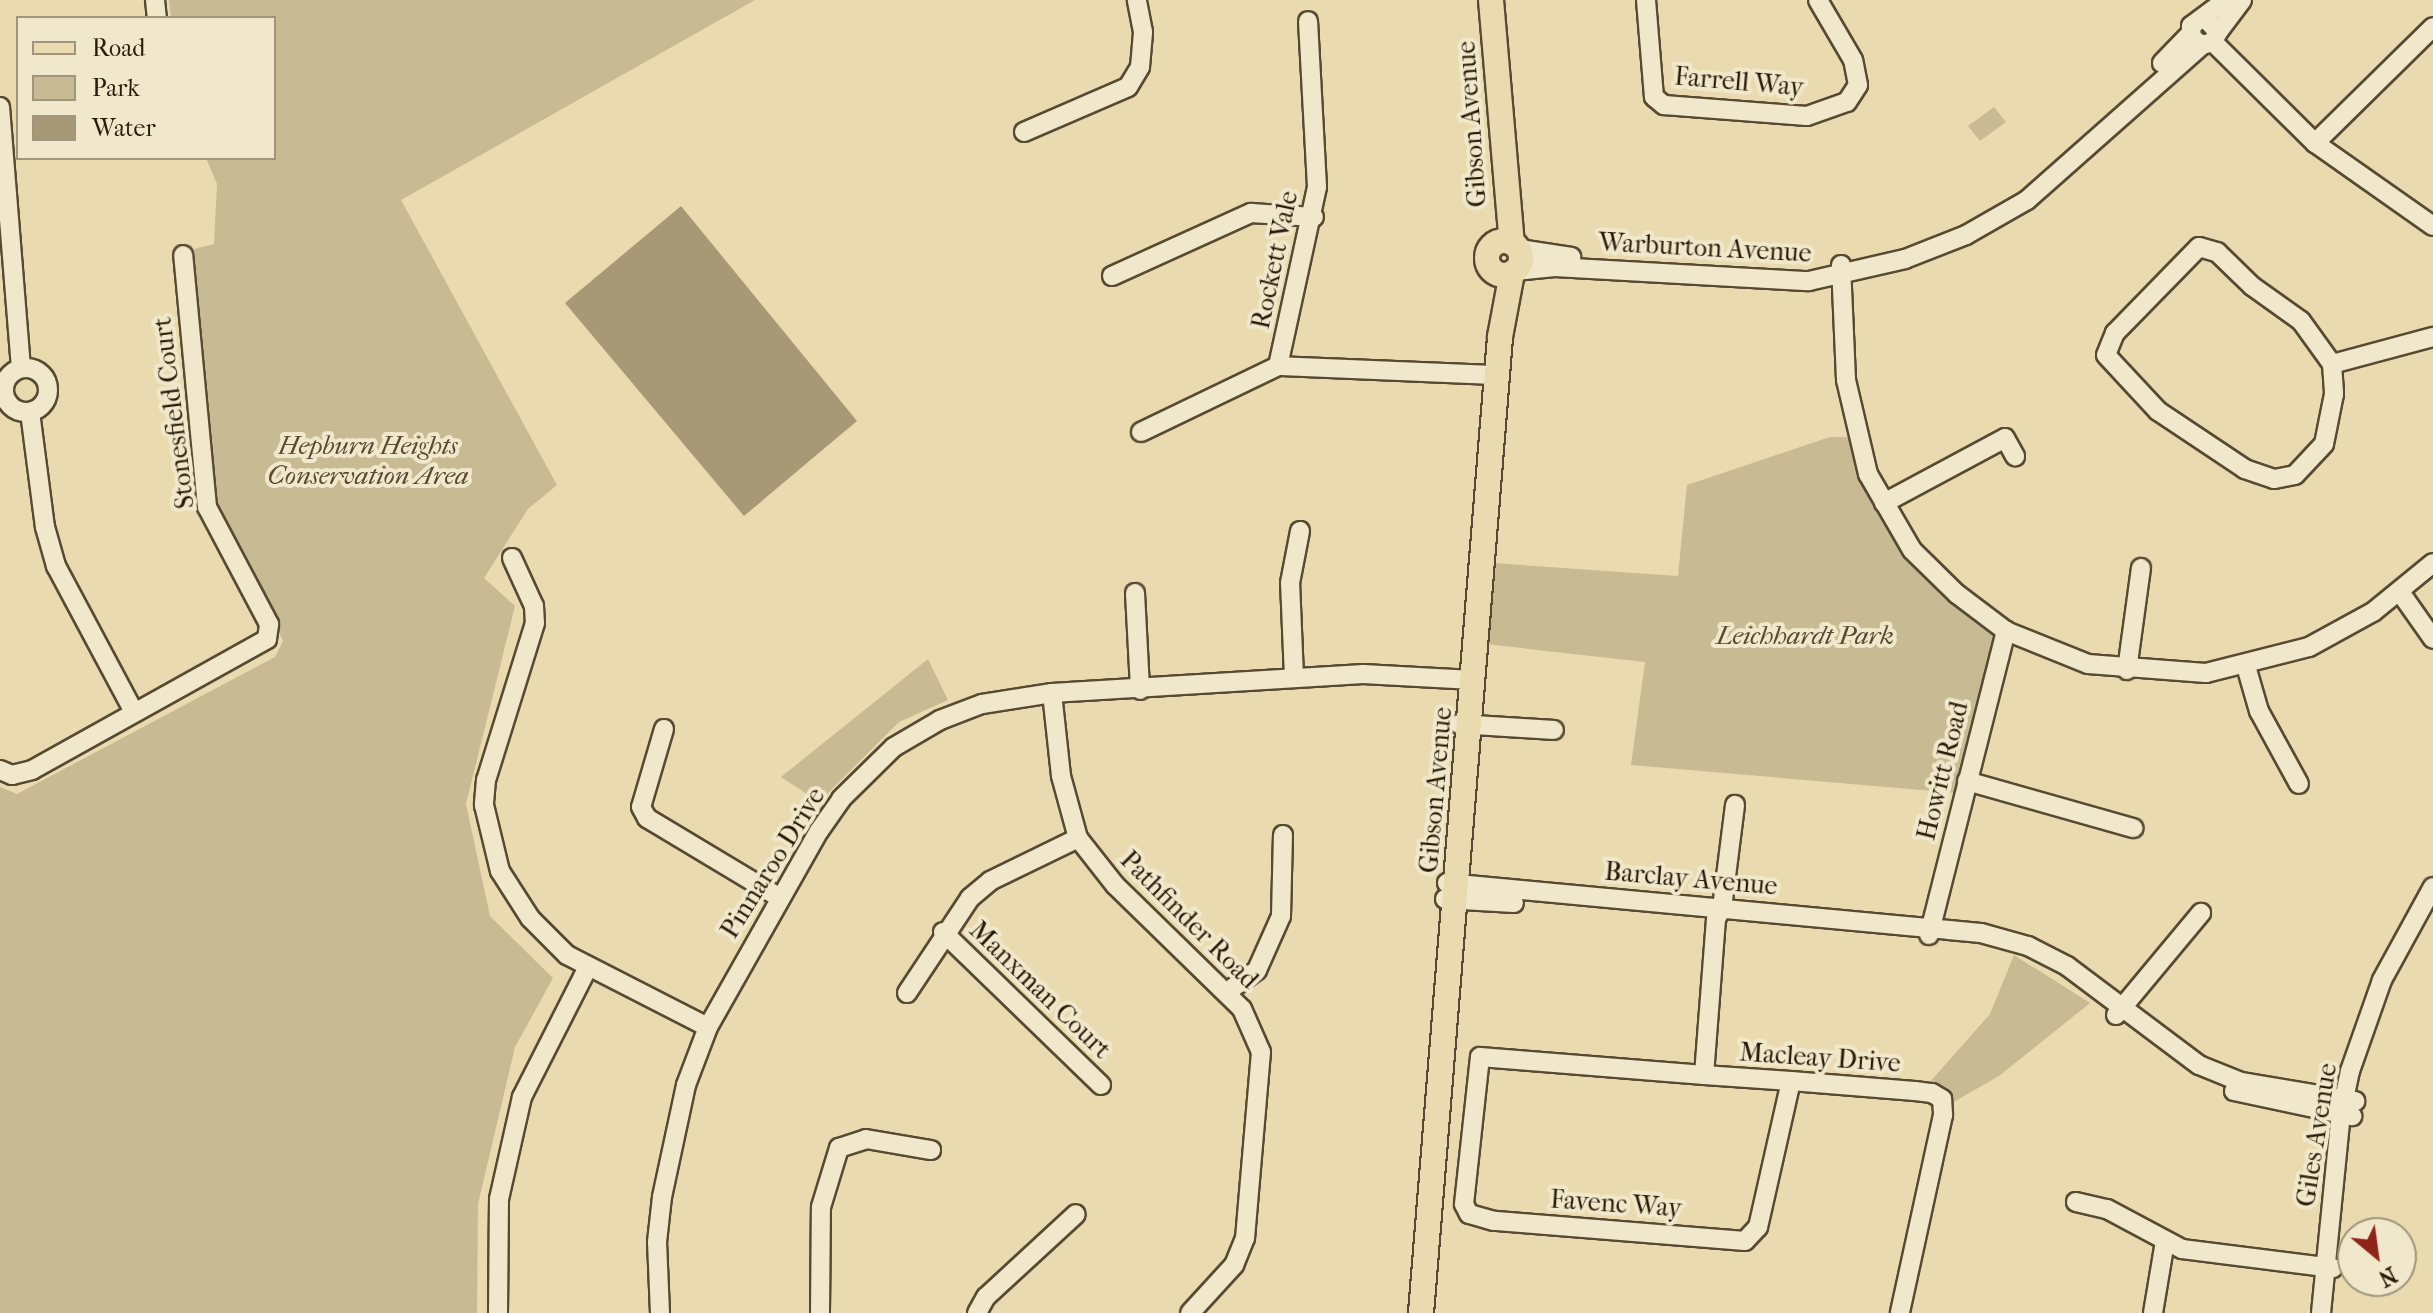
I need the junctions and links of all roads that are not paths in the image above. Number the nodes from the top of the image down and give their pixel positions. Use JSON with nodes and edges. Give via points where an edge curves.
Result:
{"nodes":[{"id":1,"x":1137,"y":0,"type":"edge"},
{"id":2,"x":1479,"y":0,"type":"edge"},
{"id":3,"x":1491,"y":0,"type":"edge"},
{"id":4,"x":1646,"y":0,"type":"edge"},
{"id":5,"x":1818,"y":0,"type":"edge"},
{"id":6,"x":2226,"y":0,"type":"edge"},
{"id":7,"x":2242,"y":0,"type":"edge"},
{"id":8,"x":1308,"y":21,"type":"dead end"},
{"id":9,"x":2433,"y":27,"type":"edge"},
{"id":10,"x":2206,"y":34,"type":"junction"},
{"id":11,"x":0,"y":107,"type":"edge"},
{"id":12,"x":1024,"y":132,"type":"dead end"},
{"id":13,"x":2315,"y":143,"type":"junction"},
{"id":14,"x":1314,"y":217,"type":"junction"},
{"id":15,"x":2433,"y":226,"type":"edge"},
{"id":16,"x":183,"y":255,"type":"dead end"},
{"id":17,"x":1509,"y":259,"type":"junction"},
{"id":18,"x":1842,"y":271,"type":"junction"},
{"id":19,"x":1112,"y":276,"type":"dead end"},
{"id":20,"x":2433,"y":337,"type":"edge"},
{"id":21,"x":2332,"y":364,"type":"junction"},
{"id":22,"x":1278,"y":366,"type":"junction"},
{"id":23,"x":21,"y":368,"type":"junction"},
{"id":24,"x":1493,"y":375,"type":"junction"},
{"id":25,"x":2,"y":393,"type":"edge"},
{"id":26,"x":30,"y":412,"type":"junction"},
{"id":27,"x":1141,"y":432,"type":"dead end"},
{"id":28,"x":2015,"y":456,"type":"dead end"},
{"id":29,"x":1884,"y":503,"type":"junction"},
{"id":30,"x":1300,"y":531,"type":"dead end"},
{"id":31,"x":512,"y":558,"type":"dead end"},
{"id":32,"x":2433,"y":563,"type":"edge"},
{"id":33,"x":2141,"y":568,"type":"dead end"},
{"id":34,"x":2400,"y":592,"type":"junction"},
{"id":35,"x":1135,"y":593,"type":"dead end"},
{"id":36,"x":2006,"y":631,"type":"junction"},
{"id":37,"x":2433,"y":639,"type":"edge"},
{"id":38,"x":2246,"y":666,"type":"junction"},
{"id":39,"x":2127,"y":670,"type":"junction"},
{"id":40,"x":1294,"y":677,"type":"junction"},
{"id":41,"x":1468,"y":680,"type":"junction"},
{"id":42,"x":1140,"y":690,"type":"junction"},
{"id":43,"x":1052,"y":693,"type":"junction"},
{"id":44,"x":134,"y":712,"type":"junction"},
{"id":45,"x":1464,"y":724,"type":"junction"},
{"id":46,"x":664,"y":729,"type":"dead end"},
{"id":47,"x":1554,"y":730,"type":"dead end"},
{"id":48,"x":0,"y":770,"type":"edge"},
{"id":49,"x":1967,"y":781,"type":"junction"},
{"id":50,"x":2299,"y":784,"type":"dead end"},
{"id":51,"x":1735,"y":805,"type":"dead end"},
{"id":52,"x":2133,"y":828,"type":"dead end"},
{"id":53,"x":1283,"y":835,"type":"dead end"},
{"id":54,"x":1078,"y":838,"type":"junction"},
{"id":55,"x":2433,"y":887,"type":"edge"},
{"id":56,"x":1451,"y":892,"type":"junction"},
{"id":57,"x":780,"y":898,"type":"junction"},
{"id":58,"x":2433,"y":905,"type":"edge"},
{"id":59,"x":1719,"y":913,"type":"junction"},
{"id":60,"x":2201,"y":913,"type":"dead end"},
{"id":61,"x":1930,"y":930,"type":"junction"},
{"id":62,"x":943,"y":932,"type":"junction"},
{"id":63,"x":587,"y":969,"type":"junction"},
{"id":64,"x":1227,"y":992,"type":"junction"},
{"id":65,"x":907,"y":993,"type":"dead end"},
{"id":66,"x":2118,"y":1012,"type":"junction"},
{"id":67,"x":708,"y":1027,"type":"junction"},
{"id":68,"x":1476,"y":1061,"type":"joint"},
{"id":69,"x":1704,"y":1075,"type":"junction"},
{"id":70,"x":1791,"y":1081,"type":"junction"},
{"id":71,"x":1101,"y":1085,"type":"dead end"},
{"id":72,"x":2348,"y":1108,"type":"junction"},
{"id":73,"x":931,"y":1150,"type":"dead end"},
{"id":74,"x":2076,"y":1202,"type":"dead end"},
{"id":75,"x":1076,"y":1214,"type":"dead end"},
{"id":76,"x":2165,"y":1241,"type":"junction"},
{"id":77,"x":2330,"y":1267,"type":"junction"},
{"id":78,"x":498,"y":1313,"type":"edge"},
{"id":79,"x":660,"y":1313,"type":"edge"},
{"id":80,"x":820,"y":1313,"type":"edge"},
{"id":81,"x":977,"y":1313,"type":"edge"},
{"id":82,"x":1190,"y":1313,"type":"edge"},
{"id":83,"x":1409,"y":1313,"type":"edge"},
{"id":84,"x":1421,"y":1313,"type":"edge"},
{"id":85,"x":1900,"y":1313,"type":"edge"},
{"id":86,"x":2153,"y":1313,"type":"edge"},
{"id":87,"x":2321,"y":1313,"type":"edge"},
{"id":88,"x":2331,"y":1313,"type":"edge"}],
"edges":[{"from":1,"to":12,"type":"street","via":[[1143,32],[1140,67],[1128,87]]},
{"from":2,"to":17,"type":"main road","name":"Gibson Avenue"},
{"from":3,"to":17,"type":"main road","name":"Gibson Avenue"},
{"from":4,"to":5,"type":"street","name":"Farrell Way","via":[[1654,97],[1664,105],[1807,116],[1847,102],[1858,85],[1853,60]]},
{"from":6,"to":10,"type":"street","name":"Warburton Avenue"},
{"from":7,"to":10,"type":"street","name":"Warburton Avenue"},
{"from":8,"to":14,"type":"street","name":"Rockett Vale"},
{"from":9,"to":13,"type":"street"},
{"from":10,"to":13,"type":"street"},
{"from":10,"to":18,"type":"street","name":"Warburton Avenue","via":[[2023,190],[1934,237]]},
{"from":11,"to":23,"type":"street"},
{"from":13,"to":15,"type":"street"},
{"from":14,"to":19,"type":"street","via":[[1251,213]]},
{"from":14,"to":22,"type":"street","name":"Rockett Vale"},
{"from":16,"to":44,"type":"street","name":"Stonesfield Court","via":[[207,507],[269,624],[267,639]]},
{"from":17,"to":18,"type":"street","name":"Warburton Avenue"},
{"from":17,"to":24,"type":"main road","name":"Gibson Avenue"},
{"from":18,"to":29,"type":"street","via":[[1851,415],[1868,474]]},
{"from":20,"to":21,"type":"street"},
{"from":21,"to":21,"type":"street","via":[[2301,321],[2206,247],[2191,254],[2106,348],[2109,361],[2158,411],[2245,469],[2274,479],[2306,469],[2324,444],[2334,394]]},
{"from":22,"to":24,"type":"street"},
{"from":22,"to":27,"type":"street"},
{"from":23,"to":25,"type":"street","via":[[7,378]]},
{"from":23,"to":26,"type":"street","via":[[37,370],[47,382],[47,398]]},
{"from":24,"to":41,"type":"main road","name":"Gibson Avenue"},
{"from":25,"to":26,"type":"street","via":[[15,409]]},
{"from":26,"to":44,"type":"street","via":[[45,527],[56,566]]},
{"from":28,"to":29,"type":"street","via":[[2005,438]]},
{"from":29,"to":36,"type":"street","via":[[1912,550]]},
{"from":30,"to":40,"type":"street","via":[[1290,583]]},
{"from":31,"to":63,"type":"street","via":[[534,606],[535,623],[486,780],[488,824],[513,897],[548,938]]},
{"from":32,"to":34,"type":"street"},
{"from":33,"to":39,"type":"street"},
{"from":34,"to":37,"type":"street"},
{"from":34,"to":38,"type":"street","via":[[2309,647]]},
{"from":35,"to":42,"type":"street"},
{"from":36,"to":39,"type":"street","via":[[2059,655]]},
{"from":36,"to":49,"type":"street","name":"Howitt Road"},
{"from":38,"to":39,"type":"street","via":[[2206,673]]},
{"from":38,"to":50,"type":"street","via":[[2265,724]]},
{"from":40,"to":41,"type":"street","name":"Pinnaroo Drive"},
{"from":40,"to":42,"type":"street","name":"Pinnaroo Drive"},
{"from":41,"to":45,"type":"main road","name":"Gibson Avenue"},
{"from":42,"to":43,"type":"street","name":"Pinnaroo Drive"},
{"from":43,"to":54,"type":"street","name":"Pathfinder Road","via":[[1061,776]]},
{"from":43,"to":57,"type":"street","name":"Pinnaroo Drive","via":[[982,704],[940,720],[894,747],[841,799]]},
{"from":44,"to":48,"type":"street","via":[[32,770],[12,775]]},
{"from":45,"to":47,"type":"street"},
{"from":45,"to":56,"type":"main road","name":"Gibson Avenue"},
{"from":46,"to":57,"type":"street","via":[[641,807],[647,818]]},
{"from":49,"to":52,"type":"street"},
{"from":49,"to":61,"type":"street","name":"Howitt Road"},
{"from":51,"to":59,"type":"street"},
{"from":53,"to":64,"type":"street","via":[[1281,916],[1257,970]]},
{"from":54,"to":62,"type":"street","via":[[990,881]]},
{"from":54,"to":64,"type":"street","name":"Pathfinder Road","via":[[1115,885]]},
{"from":55,"to":72,"type":"street","name":"Giles Avenue","via":[[2382,980]]},
{"from":56,"to":59,"type":"street","name":"Barclay Avenue"},
{"from":56,"to":83,"type":"main road","name":"Gibson Avenue"},
{"from":56,"to":84,"type":"main road","name":"Gibson Avenue"},
{"from":57,"to":67,"type":"street","name":"Pinnaroo Drive"},
{"from":58,"to":72,"type":"street","name":"Giles Avenue","via":[[2397,969]]},
{"from":59,"to":61,"type":"street","name":"Barclay Avenue"},
{"from":59,"to":69,"type":"street"},
{"from":60,"to":66,"type":"street"},
{"from":61,"to":66,"type":"street","name":"Barclay Avenue","via":[[2028,946],[2067,966]]},
{"from":62,"to":65,"type":"street"},
{"from":62,"to":71,"type":"street","name":"Manxman Court"},
{"from":63,"to":67,"type":"street"},
{"from":63,"to":78,"type":"street","via":[[522,1097],[499,1199]]},
{"from":64,"to":82,"type":"street","name":"Pathfinder Road","via":[[1242,1009],[1261,1052],[1245,1238],[1234,1265]]},
{"from":66,"to":72,"type":"street","name":"Barclay Avenue","via":[[2174,1051],[2222,1075]]},
{"from":67,"to":79,"type":"street","name":"Pinnaroo Drive","via":[[686,1085],[662,1197],[657,1242]]},
{"from":68,"to":69,"type":"street","name":"Macleay Drive"},
{"from":68,"to":70,"type":"street","name":"Favenc Way","via":[[1464,1204],[1469,1214],[1745,1241],[1758,1227]]},
{"from":69,"to":70,"type":"street","name":"Macleay Drive"},
{"from":70,"to":85,"type":"street","name":"Macleay Drive","via":[[1921,1092],[1942,1099]]},
{"from":72,"to":77,"type":"street","name":"Giles Avenue"},
{"from":73,"to":80,"type":"street","via":[[866,1139],[839,1148],[821,1207]]},
{"from":74,"to":76,"type":"street","via":[[2107,1209]]},
{"from":75,"to":81,"type":"street","via":[[986,1297]]},
{"from":76,"to":77,"type":"street","via":[[2207,1254]]},
{"from":76,"to":86,"type":"street"},
{"from":77,"to":87,"type":"street","name":"Giles Avenue"},
{"from":77,"to":88,"type":"street","name":"Giles Avenue"}]}
